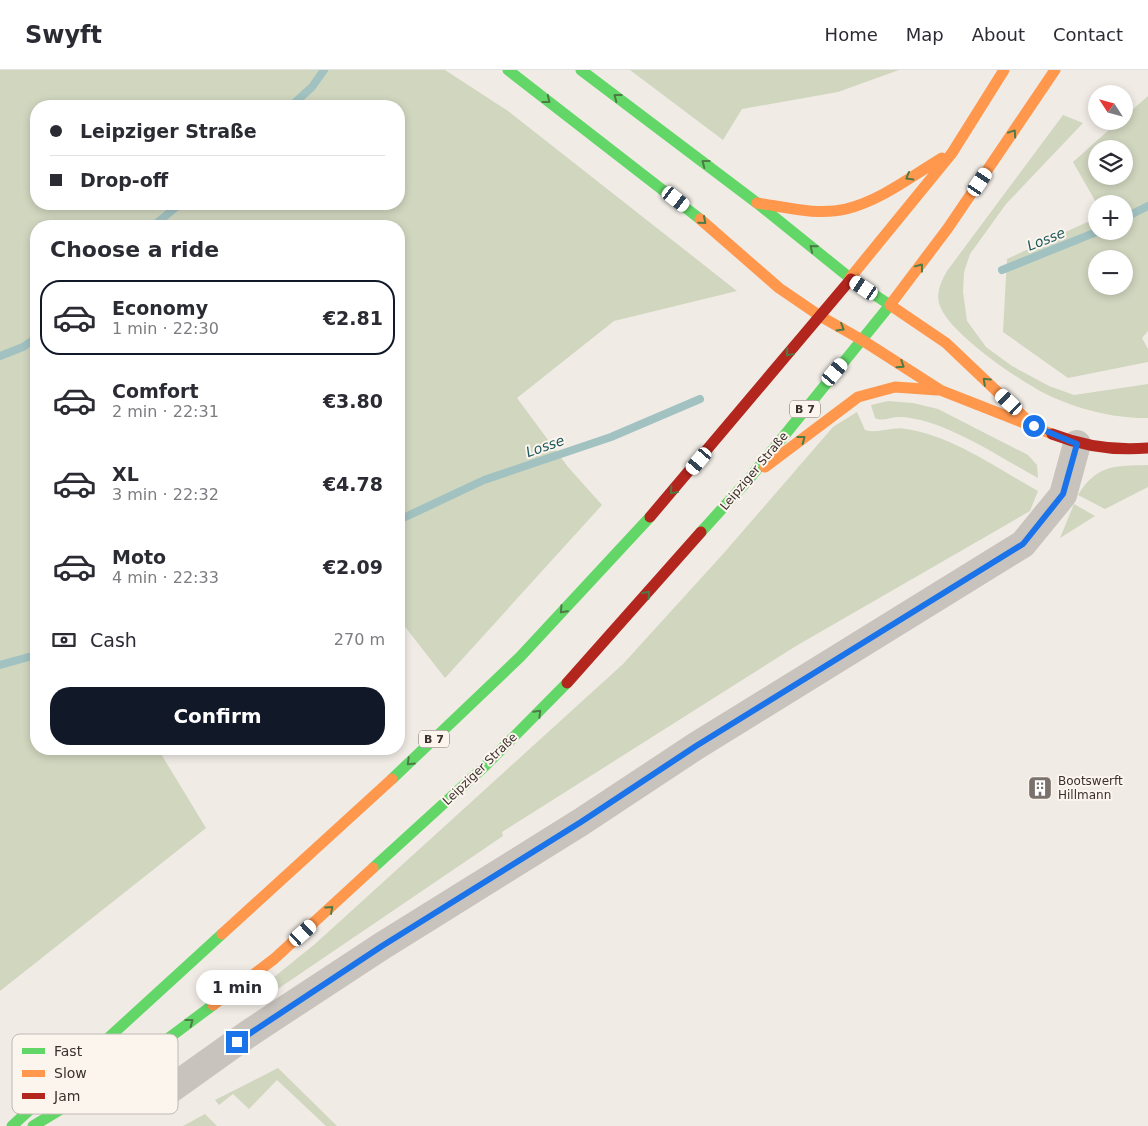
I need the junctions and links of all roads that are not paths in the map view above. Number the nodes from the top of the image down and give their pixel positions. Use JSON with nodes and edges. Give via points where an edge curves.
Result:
{"nodes":[{"id":1,"x":508,"y":70,"type":"edge"},
{"id":2,"x":581,"y":70,"type":"edge"},
{"id":3,"x":1004,"y":70,"type":"edge"},
{"id":4,"x":1056,"y":70,"type":"edge"},
{"id":5,"x":952,"y":152,"type":"junction"},
{"id":6,"x":757,"y":203,"type":"junction"},
{"id":7,"x":851,"y":279,"type":"junction"},
{"id":8,"x":890,"y":306,"type":"junction"},
{"id":9,"x":820,"y":316,"type":"junction"},
{"id":10,"x":862,"y":340,"type":"junction"},
{"id":11,"x":940,"y":390,"type":"junction"},
{"id":12,"x":1034,"y":426,"type":"junction"},
{"id":13,"x":1077,"y":444,"type":"junction"},
{"id":14,"x":1148,"y":448,"type":"edge"},
{"id":15,"x":749,"y":479,"type":"junction"},
{"id":16,"x":113,"y":1034,"type":"edge"},
{"id":17,"x":174,"y":1034,"type":"edge"},
{"id":18,"x":178,"y":1084,"type":"edge"},
{"id":19,"x":25,"y":1114,"type":"edge"},
{"id":20,"x":53,"y":1114,"type":"edge"},
{"id":21,"x":12,"y":1126,"type":"edge"},
{"id":22,"x":33,"y":1126,"type":"edge"}],
"edges":[{"from":1,"to":9,"type":"main road","one_way":true,"via":[[691,210],[779,288]]},
{"from":6,"to":2,"type":"main road","one_way":true},
{"from":3,"to":5,"type":"main road","number":"B 7"},
{"from":8,"to":4,"type":"main road","number":"B 7","one_way":true,"via":[[948,228]]},
{"from":5,"to":6,"type":"main road","one_way":true,"via":[[846,209],[828,211]]},
{"from":5,"to":7,"type":"main road","number":"B 7"},
{"from":7,"to":6,"type":"main road","one_way":true},
{"from":7,"to":8,"type":"main road"},
{"from":7,"to":9,"type":"main road","number":"B 7"},
{"from":8,"to":10,"type":"main road","name":"Leipziger Straße","number":"B 7"},
{"from":12,"to":8,"type":"main road","one_way":true,"via":[[946,343]]},
{"from":9,"to":10,"type":"main road","one_way":true},
{"from":9,"to":16,"type":"main road","number":"B 7","one_way":true,"via":[[674,490],[520,656],[379,792]]},
{"from":10,"to":11,"type":"main road","one_way":true},
{"from":10,"to":15,"type":"main road","name":"Leipziger Straße","number":"B 7"},
{"from":11,"to":12,"type":"main road"},
{"from":15,"to":11,"type":"main road","one_way":true,"via":[[858,397],[895,387]]},
{"from":12,"to":13,"type":"main road"},
{"from":13,"to":14,"type":"main road","via":[[1127,450]]},
{"from":13,"to":18,"type":"street","via":[[1063,494],[1023,544],[696,746],[382,946]]},
{"from":17,"to":15,"type":"main road","name":"Leipziger Straße","number":"B 7","one_way":true,"via":[[274,959],[485,766],[561,690]]},
{"from":19,"to":21,"type":"main road","number":"B 7","one_way":true},
{"from":22,"to":20,"type":"main road","name":"Leipziger Straße","number":"B 7","one_way":true}]}
